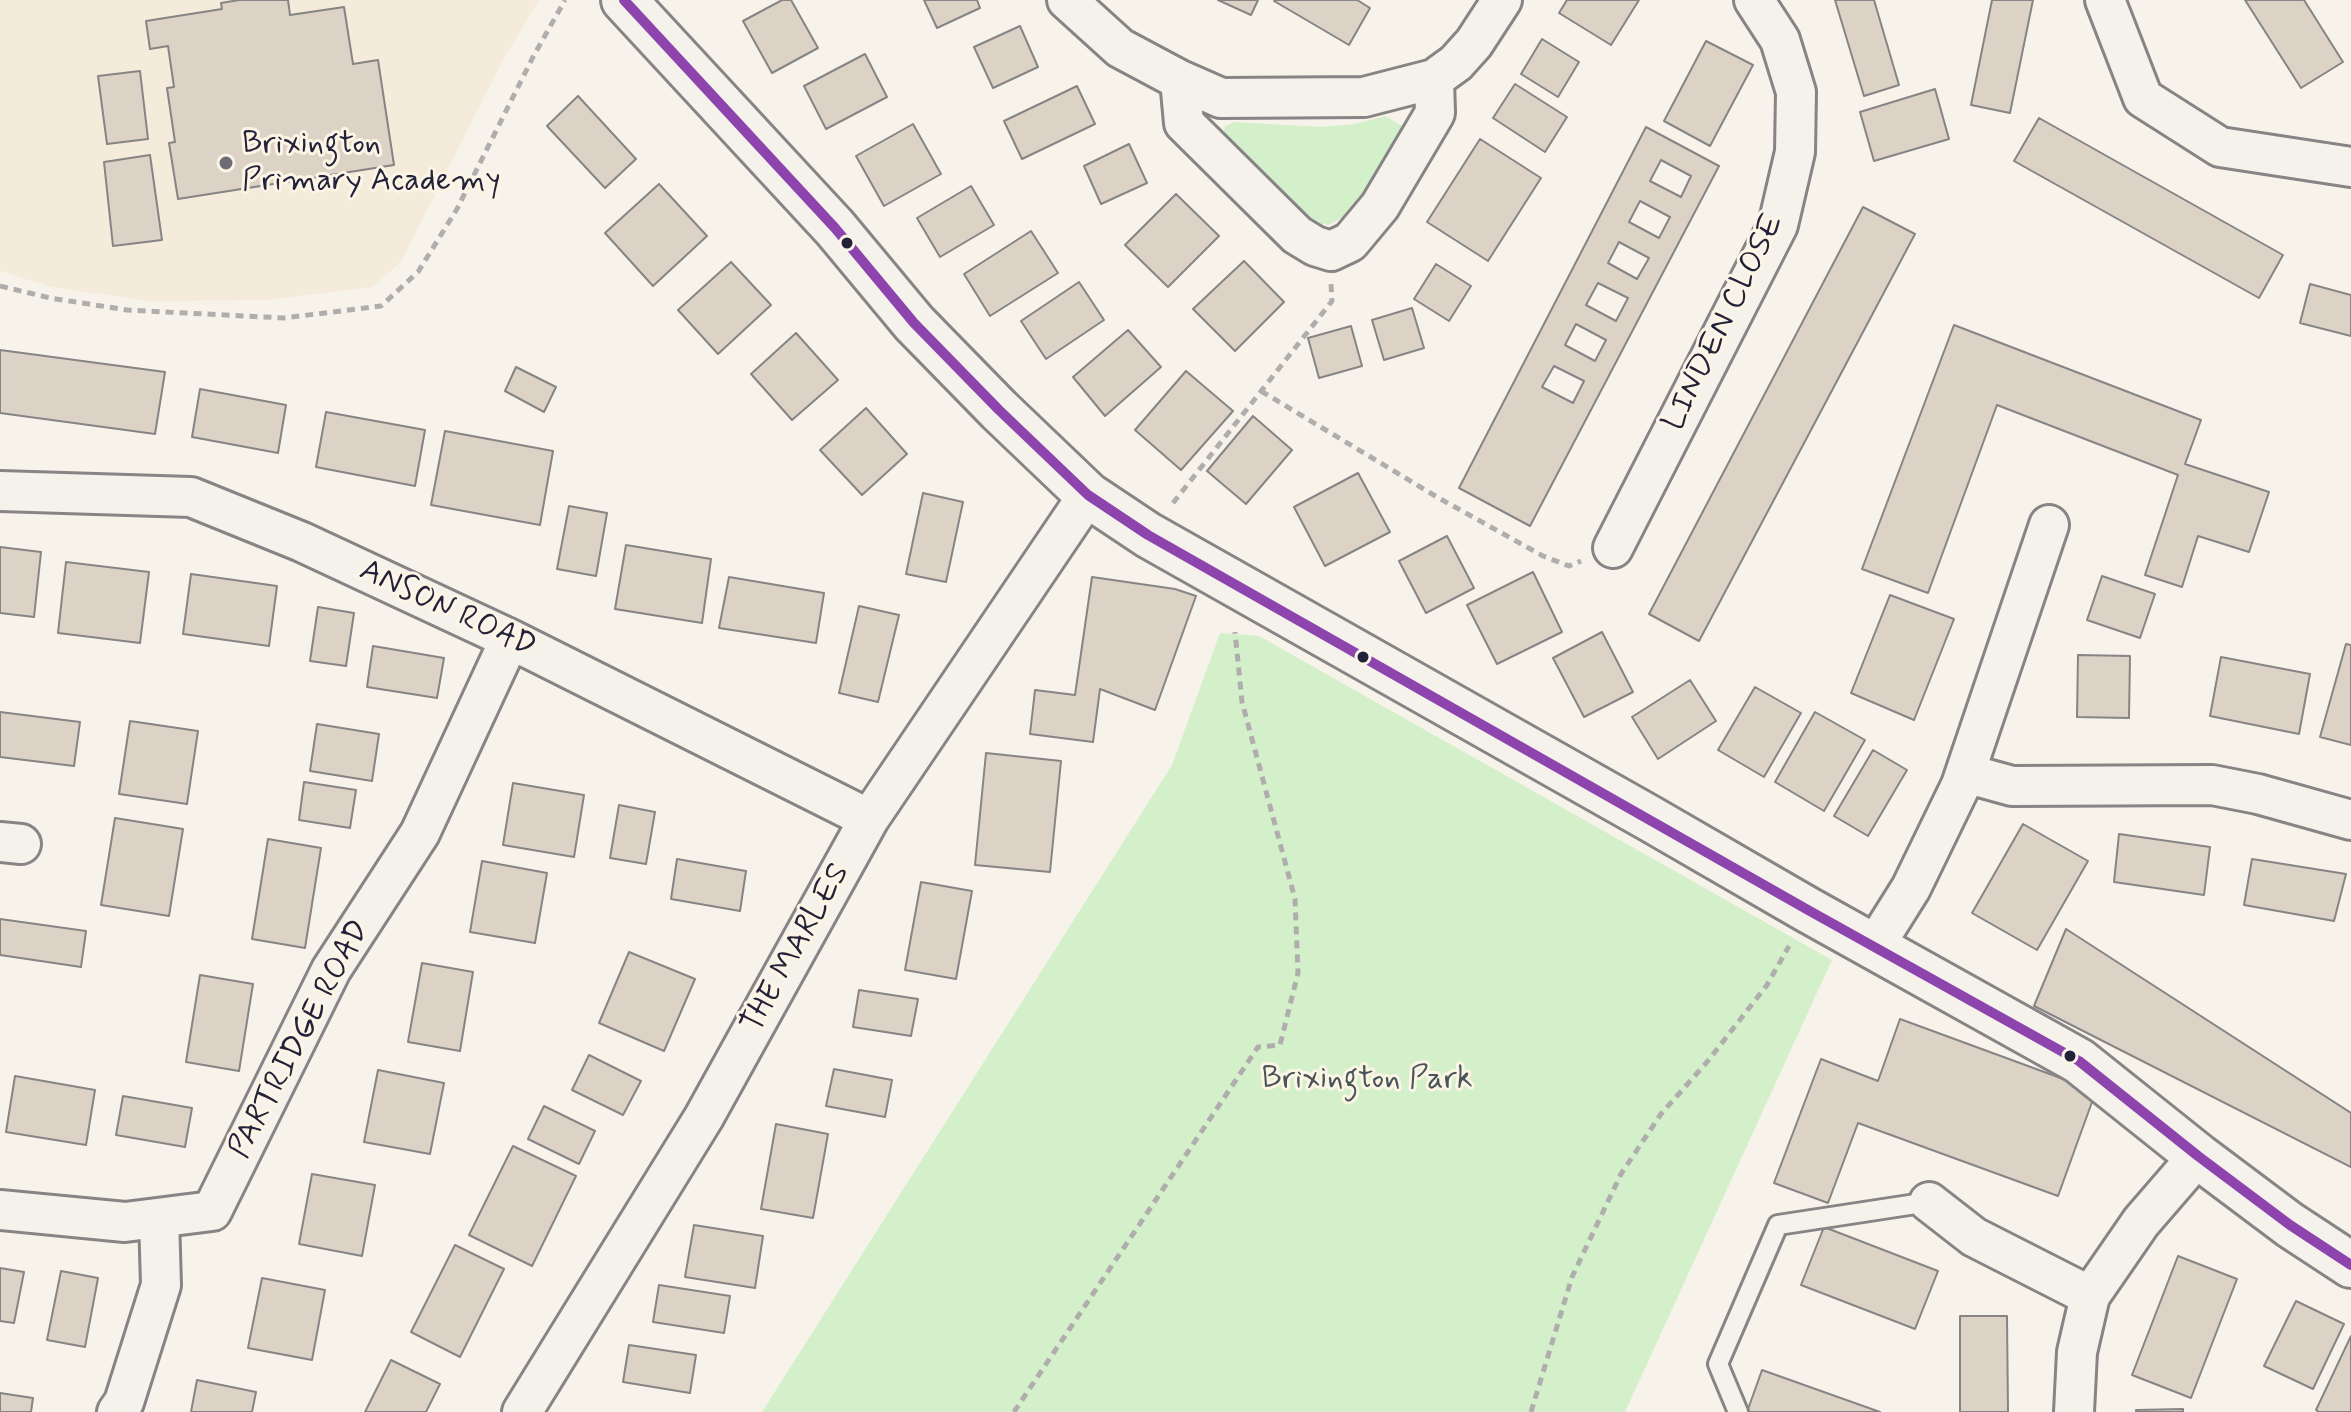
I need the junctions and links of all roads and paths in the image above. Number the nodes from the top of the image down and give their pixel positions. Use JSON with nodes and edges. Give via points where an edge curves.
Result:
{"nodes":[{"id":1,"x":565,"y":0,"type":"edge"},
{"id":2,"x":624,"y":0,"type":"edge"},
{"id":3,"x":1502,"y":0,"type":"edge"},
{"id":4,"x":1754,"y":0,"type":"edge"},
{"id":5,"x":2105,"y":0,"type":"edge"},
{"id":6,"x":1075,"y":3,"type":"edge"},
{"id":7,"x":1434,"y":79,"type":"junction"},
{"id":8,"x":1180,"y":80,"type":"junction"},
{"id":9,"x":2351,"y":167,"type":"edge"},
{"id":10,"x":1331,"y":251,"type":"junction"},
{"id":11,"x":0,"y":286,"type":"edge"},
{"id":12,"x":1261,"y":391,"type":"junction"},
{"id":13,"x":0,"y":491,"type":"edge"},
{"id":14,"x":1088,"y":495,"type":"junction"},
{"id":15,"x":2049,"y":525,"type":"dead end"},
{"id":16,"x":1148,"y":535,"type":"junction"},
{"id":17,"x":1613,"y":548,"type":"joint"},
{"id":18,"x":1249,"y":592,"type":"junction"},
{"id":19,"x":510,"y":639,"type":"junction"},
{"id":20,"x":1965,"y":773,"type":"junction"},
{"id":21,"x":869,"y":819,"type":"junction"},
{"id":22,"x":2351,"y":820,"type":"edge"},
{"id":23,"x":1808,"y":910,"type":"junction"},
{"id":24,"x":1874,"y":947,"type":"junction"},
{"id":25,"x":2198,"y":1156,"type":"junction"},
{"id":26,"x":1929,"y":1202,"type":"joint"},
{"id":27,"x":0,"y":1210,"type":"edge"},
{"id":28,"x":159,"y":1218,"type":"junction"},
{"id":29,"x":2351,"y":1265,"type":"edge"},
{"id":30,"x":2090,"y":1296,"type":"junction"},
{"id":31,"x":117,"y":1412,"type":"edge"},
{"id":32,"x":522,"y":1412,"type":"edge"},
{"id":33,"x":1014,"y":1412,"type":"edge"},
{"id":34,"x":1531,"y":1412,"type":"edge"},
{"id":35,"x":1738,"y":1412,"type":"edge"},
{"id":36,"x":2074,"y":1412,"type":"edge"}],
"edges":[{"from":1,"to":11,"type":"path","via":[[457,209],[418,272],[381,306],[284,318],[237,316],[127,310]]},
{"from":2,"to":14,"type":"street","via":[[835,228],[914,323]]},
{"from":3,"to":7,"type":"street","via":[[1474,43]]},
{"from":4,"to":17,"type":"street","name":"LINDEN CLOSE","via":[[1780,40],[1796,92],[1795,152],[1778,225]]},
{"from":5,"to":9,"type":"street","via":[[2143,98],[2220,147]]},
{"from":6,"to":8,"type":"street","via":[[1120,48]]},
{"from":7,"to":8,"type":"street","via":[[1364,97],[1234,98],[1221,98]]},
{"from":7,"to":10,"type":"street","via":[[1435,113],[1380,206],[1350,242]]},
{"from":8,"to":10,"type":"street","via":[[1184,123],[1297,235]]},
{"from":10,"to":12,"type":"path","via":[[1332,301]]},
{"from":12,"to":16,"type":"path"},
{"from":12,"to":17,"type":"path","via":[[1543,556],[1569,566]]},
{"from":13,"to":19,"type":"street","name":"ANSON ROAD","via":[[191,497],[302,542]]},
{"from":14,"to":16,"type":"street"},
{"from":14,"to":21,"type":"street","name":"THE MARLES"},
{"from":15,"to":20,"type":"street"},
{"from":16,"to":18,"type":"street"},
{"from":18,"to":23,"type":"street"},
{"from":18,"to":33,"type":"path","via":[[1235,630],[1242,702],[1295,899],[1298,973],[1280,1045],[1258,1047]]},
{"from":19,"to":21,"type":"street","name":"ANSON ROAD"},
{"from":19,"to":28,"type":"street","name":"PARTRIDGE ROAD","via":[[420,833],[331,970],[212,1211]]},
{"from":20,"to":22,"type":"street","via":[[2012,786],[2212,785]]},
{"from":20,"to":24,"type":"street","via":[[1911,888]]},
{"from":21,"to":32,"type":"street","name":"THE MARLES","via":[[704,1117]]},
{"from":23,"to":24,"type":"street"},
{"from":23,"to":34,"type":"path","via":[[1767,985],[1661,1114],[1621,1174],[1572,1277]]},
{"from":24,"to":25,"type":"street","via":[[2079,1061]]},
{"from":25,"to":29,"type":"street"},
{"from":25,"to":30,"type":"street","via":[[2141,1222]]},
{"from":26,"to":30,"type":"street","via":[[1974,1237]]},
{"from":26,"to":35,"type":"lane","via":[[1778,1225],[1718,1364]]},
{"from":27,"to":28,"type":"street","name":"PARTRIDGE ROAD","via":[[125,1222]]},
{"from":28,"to":31,"type":"street","via":[[161,1285]]},
{"from":30,"to":36,"type":"street","via":[[2077,1352]]}]}
